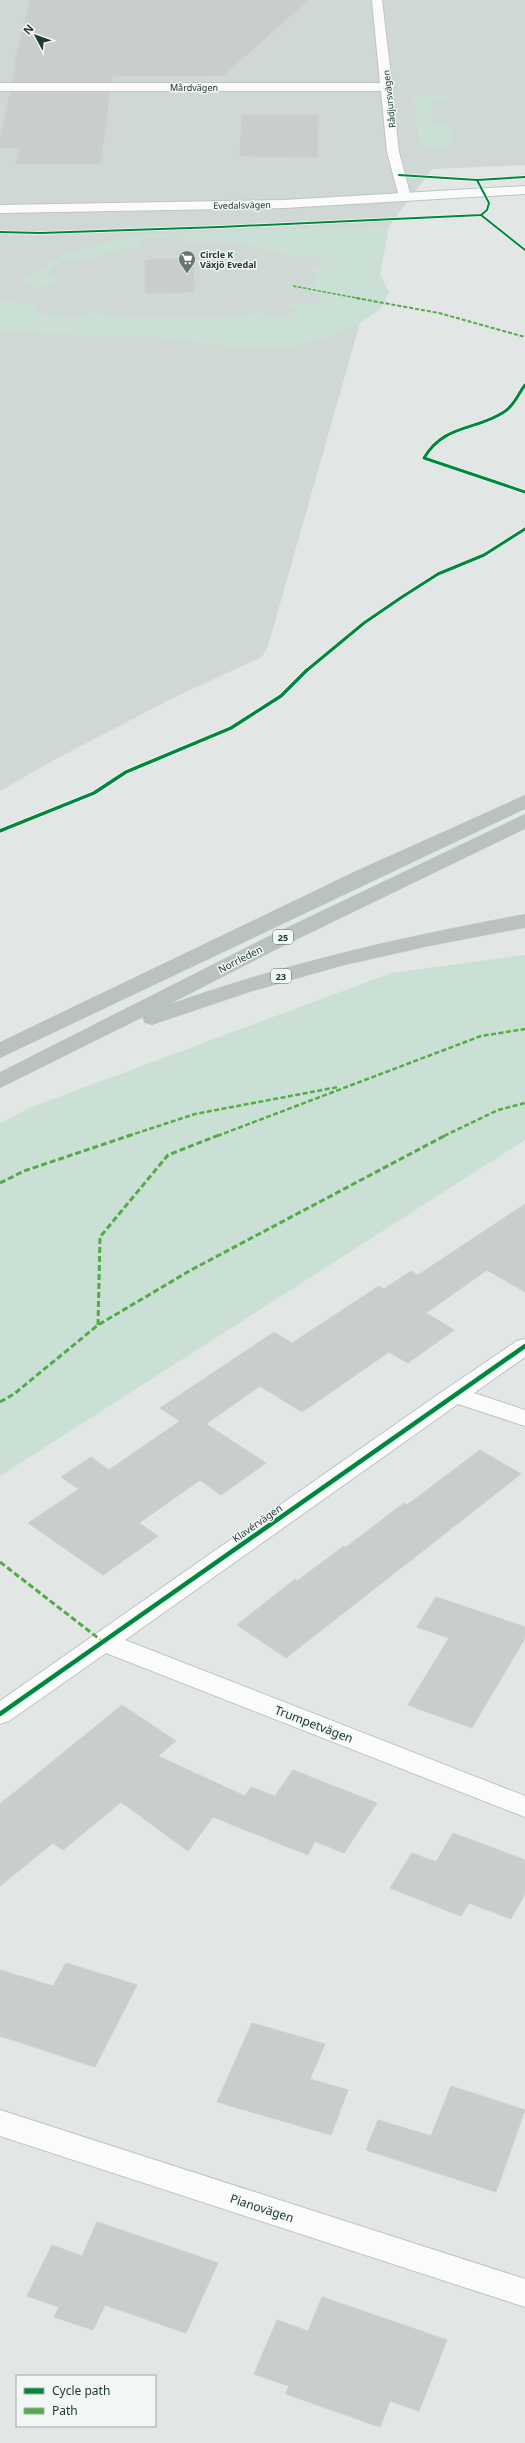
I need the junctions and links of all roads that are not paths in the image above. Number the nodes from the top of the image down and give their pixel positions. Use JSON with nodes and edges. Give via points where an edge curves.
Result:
{"nodes":[{"id":1,"x":377,"y":0,"type":"edge"},
{"id":2,"x":0,"y":87,"type":"edge"},
{"id":3,"x":388,"y":87,"type":"junction"},
{"id":4,"x":525,"y":191,"type":"edge"},
{"id":5,"x":405,"y":197,"type":"junction"},
{"id":6,"x":0,"y":209,"type":"edge"},
{"id":7,"x":525,"y":801,"type":"edge"},
{"id":8,"x":525,"y":821,"type":"edge"},
{"id":9,"x":525,"y":921,"type":"edge"},
{"id":10,"x":0,"y":1051,"type":"edge"},
{"id":11,"x":44,"y":1059,"type":"junction"},
{"id":12,"x":0,"y":1081,"type":"edge"},
{"id":13,"x":525,"y":1346,"type":"edge"},
{"id":14,"x":454,"y":1395,"type":"junction"},
{"id":15,"x":525,"y":1418,"type":"edge"},
{"id":16,"x":102,"y":1641,"type":"junction"},
{"id":17,"x":0,"y":1714,"type":"edge"},
{"id":18,"x":525,"y":1807,"type":"edge"},
{"id":19,"x":0,"y":2123,"type":"edge"},
{"id":20,"x":525,"y":2293,"type":"edge"}],
"edges":[{"from":1,"to":3,"type":"street","name":"Rådjursvägen"},
{"from":2,"to":3,"type":"street","name":"Mårdvägen"},
{"from":3,"to":5,"type":"street","name":"Rådjursvägen","via":[[393,152]]},
{"from":4,"to":5,"type":"street","name":"Evedalsvägen"},
{"from":5,"to":6,"type":"street","name":"Evedalsvägen","via":[[284,204]]},
{"from":7,"to":10,"type":"highway"},
{"from":8,"to":11,"type":"highway","name":"Norrleden","number":"25","via":[[270,944]]},
{"from":9,"to":11,"type":"highway","number":"23","via":[[429,938],[325,962],[195,1001]]},
{"from":11,"to":12,"type":"highway","name":"Norrleden","number":"23"},
{"from":13,"to":14,"type":"street","name":"Klavérvägen"},
{"from":14,"to":15,"type":"street"},
{"from":14,"to":16,"type":"street","name":"Klavérvägen"},
{"from":16,"to":17,"type":"street","name":"Klavérvägen"},
{"from":16,"to":18,"type":"street","name":"Trumpetvägen"},
{"from":19,"to":20,"type":"street","name":"Pianovägen"}]}
